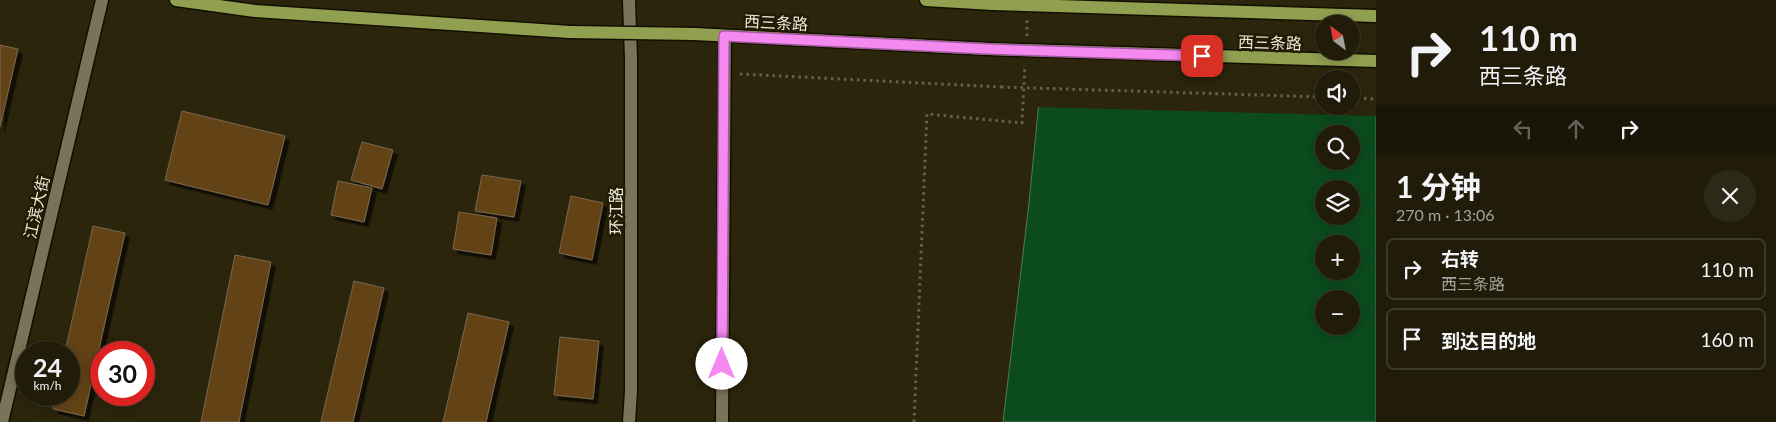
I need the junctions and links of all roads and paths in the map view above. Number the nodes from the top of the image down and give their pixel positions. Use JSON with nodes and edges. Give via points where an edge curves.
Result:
{"nodes":[{"id":1,"x":102,"y":0,"type":"edge"},
{"id":2,"x":176,"y":0,"type":"edge"},
{"id":3,"x":629,"y":0,"type":"edge"},
{"id":4,"x":926,"y":0,"type":"edge"},
{"id":5,"x":1376,"y":16,"type":"edge"},
{"id":6,"x":1027,"y":19,"type":"dead end"},
{"id":7,"x":724,"y":36,"type":"junction"},
{"id":8,"x":1026,"y":38,"type":"dead end"},
{"id":9,"x":1026,"y":57,"type":"dead end"},
{"id":10,"x":1376,"y":61,"type":"edge"},
{"id":11,"x":724,"y":74,"type":"junction"},
{"id":12,"x":1315,"y":97,"type":"edge"},
{"id":13,"x":1360,"y":98,"type":"edge"},
{"id":14,"x":1376,"y":99,"type":"edge"},
{"id":15,"x":2,"y":422,"type":"edge"},
{"id":16,"x":629,"y":422,"type":"edge"},
{"id":17,"x":722,"y":422,"type":"edge"},
{"id":18,"x":914,"y":422,"type":"edge"}],
"edges":[{"from":1,"to":15,"type":"street","name":"江滨大街"},
{"from":2,"to":7,"type":"main road","name":"西三条路","bridge":true,"via":[[255,11],[570,32]]},
{"from":3,"to":16,"type":"street","name":"环江路"},
{"from":4,"to":5,"type":"main road","name":"西三条路","bridge":true},
{"from":6,"to":8,"type":"path"},
{"from":7,"to":10,"type":"main road","name":"西三条路","bridge":true,"via":[[988,49]]},
{"from":7,"to":11,"type":"street"},
{"from":9,"to":18,"type":"path","via":[[1022,123],[927,114]]},
{"from":11,"to":12,"type":"path","bridge":true},
{"from":11,"to":17,"type":"street"},
{"from":13,"to":14,"type":"path"}]}
